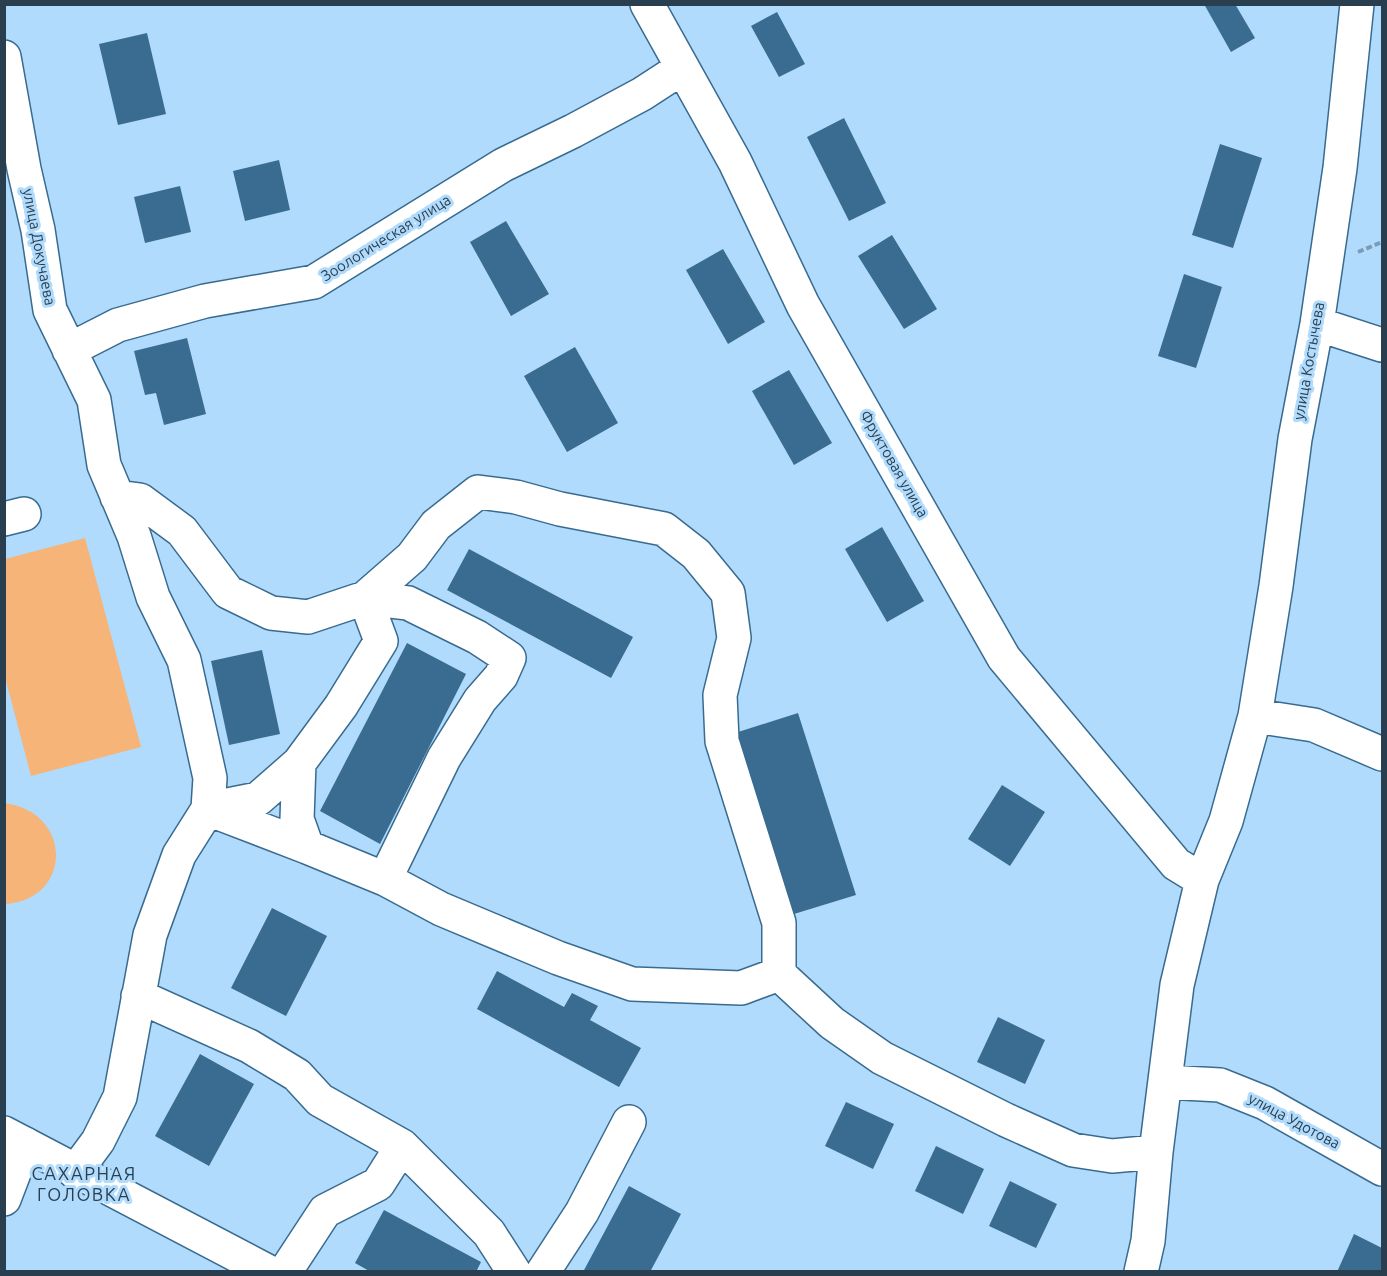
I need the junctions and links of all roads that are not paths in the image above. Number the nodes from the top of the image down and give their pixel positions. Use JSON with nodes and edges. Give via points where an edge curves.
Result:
{"nodes":[{"id":1,"x":647,"y":4,"type":"edge"},
{"id":2,"x":1357,"y":4,"type":"edge"},
{"id":3,"x":4,"y":57,"type":"edge"},
{"id":4,"x":682,"y":68,"type":"junction"},
{"id":5,"x":14,"y":172,"type":"edge"},
{"id":6,"x":1317,"y":324,"type":"junction"},
{"id":7,"x":1383,"y":345,"type":"edge"},
{"id":8,"x":69,"y":350,"type":"junction"},
{"id":9,"x":117,"y":497,"type":"junction"},
{"id":10,"x":366,"y":598,"type":"junction"},
{"id":11,"x":1255,"y":716,"type":"junction"},
{"id":12,"x":1383,"y":754,"type":"edge"},
{"id":13,"x":299,"y":763,"type":"junction"},
{"id":14,"x":258,"y":799,"type":"junction"},
{"id":15,"x":208,"y":809,"type":"junction"},
{"id":16,"x":302,"y":833,"type":"junction"},
{"id":17,"x":385,"y":879,"type":"junction"},
{"id":18,"x":1202,"y":880,"type":"junction"},
{"id":19,"x":779,"y":974,"type":"junction"},
{"id":20,"x":138,"y":996,"type":"junction"},
{"id":21,"x":1165,"y":1082,"type":"junction"},
{"id":22,"x":629,"y":1122,"type":"dead end"},
{"id":23,"x":15,"y":1138,"type":"edge"},
{"id":24,"x":402,"y":1146,"type":"junction"},
{"id":25,"x":1156,"y":1152,"type":"junction"},
{"id":26,"x":1383,"y":1169,"type":"edge"},
{"id":27,"x":75,"y":1172,"type":"junction"},
{"id":28,"x":4,"y":1200,"type":"edge"},
{"id":29,"x":269,"y":1272,"type":"edge"},
{"id":30,"x":285,"y":1272,"type":"edge"},
{"id":31,"x":514,"y":1272,"type":"edge"},
{"id":32,"x":543,"y":1272,"type":"edge"},
{"id":33,"x":1141,"y":1272,"type":"edge"}],
"edges":[{"from":1,"to":4,"type":"street","name":"Фруктовая улица"},
{"from":2,"to":6,"type":"street","name":"улица Костычева","via":[[1340,168]]},
{"from":3,"to":5,"type":"street","name":"улица Докучаева"},
{"from":4,"to":8,"type":"street","name":"Зоологическая улица","via":[[593,121],[503,165],[314,282],[205,302],[118,325]]},
{"from":4,"to":18,"type":"street","name":"Фруктовая улица","via":[[735,162],[803,305],[1004,658],[1176,864]]},
{"from":5,"to":8,"type":"street","name":"улица Докучаева","via":[[38,230],[50,310]]},
{"from":6,"to":7,"type":"street"},
{"from":6,"to":11,"type":"street","name":"улица Костычева","via":[[1295,439]]},
{"from":8,"to":9,"type":"street","name":"улица Докучаева","via":[[94,400],[104,465]]},
{"from":9,"to":10,"type":"street","via":[[140,500],[182,531],[228,592],[271,613],[308,617]]},
{"from":9,"to":15,"type":"street","name":"улица Докучаева","via":[[153,597],[184,660],[210,778]]},
{"from":10,"to":13,"type":"street","via":[[381,640],[341,706]]},
{"from":10,"to":17,"type":"street","via":[[408,603],[509,658],[501,676],[480,700],[444,758]]},
{"from":10,"to":19,"type":"street","via":[[412,556],[436,525],[478,492],[516,496],[560,509],[664,529],[696,554],[728,593],[734,638],[720,695],[722,741],[779,923]]},
{"from":11,"to":12,"type":"street","via":[[1314,725]]},
{"from":11,"to":18,"type":"street","name":"улица Костычева","via":[[1227,821]]},
{"from":13,"to":14,"type":"street"},
{"from":13,"to":16,"type":"street"},
{"from":14,"to":15,"type":"street"},
{"from":14,"to":16,"type":"street"},
{"from":15,"to":16,"type":"street"},
{"from":15,"to":20,"type":"street","via":[[179,855],[150,935]]},
{"from":16,"to":17,"type":"street"},
{"from":17,"to":19,"type":"street","via":[[441,909],[558,958],[633,984],[741,988]]},
{"from":18,"to":21,"type":"street","name":"улица Костычева","via":[[1177,986]]},
{"from":19,"to":25,"type":"street","via":[[832,1023],[882,1058],[1006,1120],[1073,1150],[1112,1156]]},
{"from":20,"to":24,"type":"street","via":[[249,1046],[297,1075],[320,1101]]},
{"from":20,"to":27,"type":"street","via":[[120,1097],[98,1142]]},
{"from":21,"to":25,"type":"street","name":"улица Костычева"},
{"from":21,"to":26,"type":"street","name":"улица Удотова","via":[[1220,1085],[1238,1092]]},
{"from":22,"to":32,"type":"street","via":[[582,1212]]},
{"from":23,"to":27,"type":"street"},
{"from":23,"to":28,"type":"street"},
{"from":24,"to":30,"type":"street","via":[[378,1185],[325,1212]]},
{"from":24,"to":31,"type":"street","via":[[489,1233]]},
{"from":25,"to":33,"type":"street","name":"улица Костычева","via":[[1148,1241]]},
{"from":27,"to":29,"type":"street"}]}
